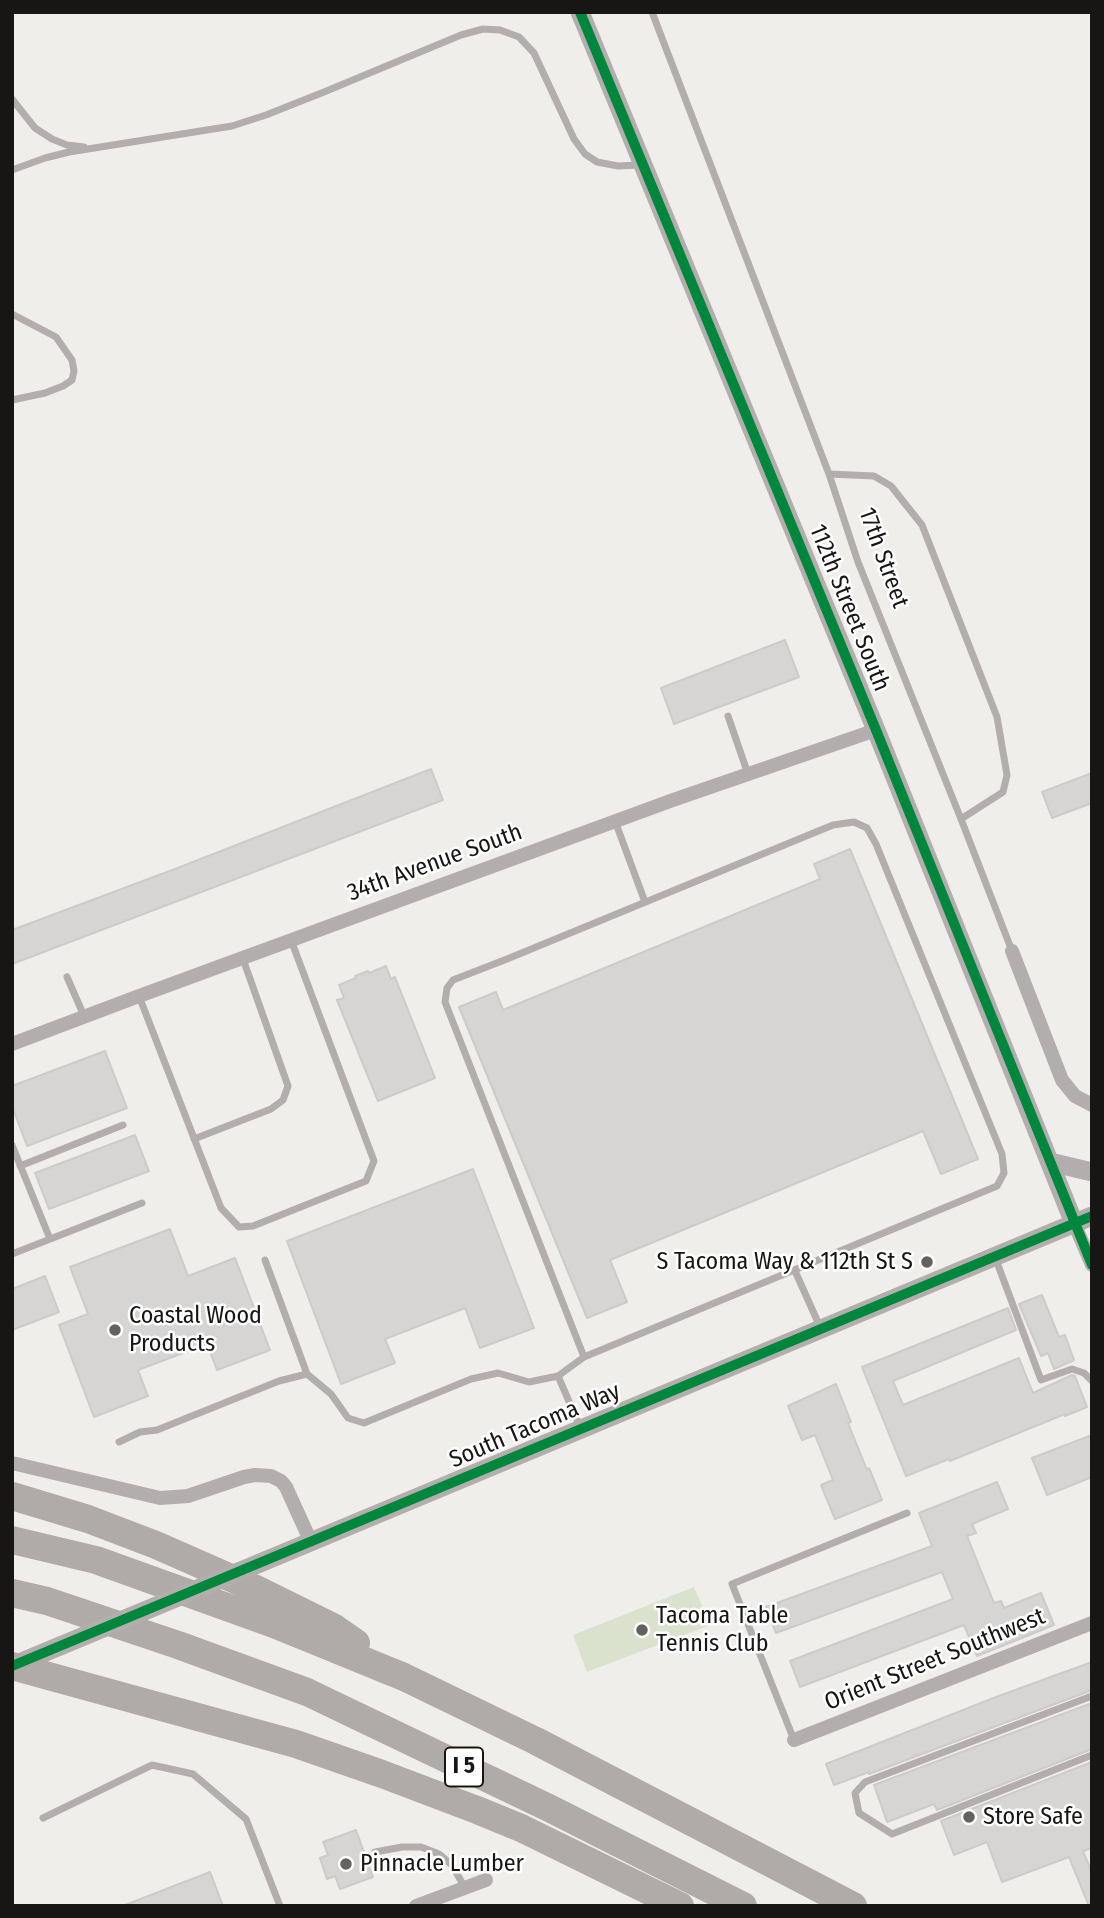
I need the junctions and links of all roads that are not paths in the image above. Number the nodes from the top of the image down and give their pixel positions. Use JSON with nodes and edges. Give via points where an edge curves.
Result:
{"nodes":[{"id":1,"x":580,"y":12,"type":"edge"},
{"id":2,"x":652,"y":12,"type":"edge"},
{"id":3,"x":12,"y":99,"type":"edge"},
{"id":4,"x":117,"y":144,"type":"junction"},
{"id":5,"x":643,"y":165,"type":"junction"},
{"id":6,"x":12,"y":170,"type":"edge"},
{"id":7,"x":12,"y":314,"type":"edge"},
{"id":8,"x":12,"y":400,"type":"edge"},
{"id":9,"x":829,"y":474,"type":"junction"},
{"id":10,"x":728,"y":716,"type":"dead end"},
{"id":11,"x":876,"y":730,"type":"junction"},
{"id":12,"x":748,"y":774,"type":"junction"},
{"id":13,"x":961,"y":819,"type":"junction"},
{"id":14,"x":615,"y":821,"type":"junction"},
{"id":15,"x":645,"y":902,"type":"junction"},
{"id":16,"x":291,"y":940,"type":"junction"},
{"id":17,"x":1012,"y":951,"type":"joint"},
{"id":18,"x":243,"y":958,"type":"junction"},
{"id":19,"x":67,"y":977,"type":"dead end"},
{"id":20,"x":139,"y":996,"type":"junction"},
{"id":21,"x":84,"y":1017,"type":"junction"},
{"id":22,"x":12,"y":1044,"type":"edge"},
{"id":23,"x":1092,"y":1105,"type":"edge"},
{"id":24,"x":123,"y":1125,"type":"dead end"},
{"id":25,"x":194,"y":1139,"type":"junction"},
{"id":26,"x":12,"y":1145,"type":"edge"},
{"id":27,"x":15,"y":1158,"type":"edge"},
{"id":28,"x":1049,"y":1161,"type":"junction"},
{"id":29,"x":20,"y":1166,"type":"junction"},
{"id":30,"x":1092,"y":1172,"type":"edge"},
{"id":31,"x":142,"y":1203,"type":"dead end"},
{"id":32,"x":1083,"y":1219,"type":"edge"},
{"id":33,"x":50,"y":1240,"type":"junction"},
{"id":34,"x":12,"y":1254,"type":"edge"},
{"id":35,"x":994,"y":1257,"type":"junction"},
{"id":36,"x":264,"y":1260,"type":"dead end"},
{"id":37,"x":1092,"y":1265,"type":"edge"},
{"id":38,"x":795,"y":1271,"type":"junction"},
{"id":39,"x":821,"y":1329,"type":"junction"},
{"id":40,"x":584,"y":1357,"type":"junction"},
{"id":41,"x":307,"y":1374,"type":"junction"},
{"id":42,"x":558,"y":1376,"type":"junction"},
{"id":43,"x":1092,"y":1381,"type":"edge"},
{"id":44,"x":581,"y":1429,"type":"junction"},
{"id":45,"x":119,"y":1442,"type":"dead end"},
{"id":46,"x":12,"y":1463,"type":"edge"},
{"id":47,"x":12,"y":1496,"type":"edge"},
{"id":48,"x":907,"y":1513,"type":"dead end"},
{"id":49,"x":12,"y":1540,"type":"edge"},
{"id":50,"x":311,"y":1542,"type":"junction"},
{"id":51,"x":12,"y":1593,"type":"edge"},
{"id":52,"x":1092,"y":1623,"type":"edge"},
{"id":53,"x":22,"y":1662,"type":"edge"},
{"id":54,"x":404,"y":1677,"type":"junction"},
{"id":55,"x":1092,"y":1696,"type":"edge"},
{"id":56,"x":794,"y":1740,"type":"joint"},
{"id":57,"x":1092,"y":1755,"type":"edge"},
{"id":58,"x":43,"y":1818,"type":"dead end"},
{"id":59,"x":375,"y":1852,"type":"dead end"},
{"id":60,"x":486,"y":1880,"type":"dead end"},
{"id":61,"x":465,"y":1888,"type":"junction"},
{"id":62,"x":280,"y":1906,"type":"edge"},
{"id":63,"x":416,"y":1906,"type":"edge"},
{"id":64,"x":680,"y":1906,"type":"edge"},
{"id":65,"x":743,"y":1906,"type":"edge"},
{"id":66,"x":853,"y":1906,"type":"edge"}],
"edges":[{"from":1,"to":5,"type":"street","name":"112th Street South"},
{"from":2,"to":9,"type":"lane","name":"17th Street"},
{"from":3,"to":4,"type":"lane","via":[[35,128],[52,139],[84,147]]},
{"from":4,"to":5,"type":"lane","via":[[243,122],[482,29],[519,37],[534,53],[573,139],[585,154],[618,166]]},
{"from":4,"to":6,"type":"lane","via":[[69,152]]},
{"from":5,"to":11,"type":"street","name":"112th Street South"},
{"from":7,"to":8,"type":"lane","via":[[56,337],[74,371],[72,380],[63,386]]},
{"from":9,"to":13,"type":"lane","name":"17th Street","via":[[858,562]]},
{"from":9,"to":13,"type":"lane","via":[[874,476],[891,486],[922,525],[997,717],[1007,775],[1003,792]]},
{"from":10,"to":12,"type":"lane"},
{"from":11,"to":12,"type":"street","name":"34th Avenue South"},
{"from":11,"to":28,"type":"street","name":"112th Street South"},
{"from":12,"to":14,"type":"street","name":"34th Avenue South"},
{"from":13,"to":17,"type":"lane","name":"17th Street"},
{"from":14,"to":15,"type":"lane"},
{"from":14,"to":16,"type":"street","name":"34th Avenue South"},
{"from":15,"to":38,"type":"lane","via":[[833,825],[854,822],[867,828],[1003,1154],[1004,1173],[997,1186]]},
{"from":15,"to":40,"type":"lane","via":[[453,980],[445,1002]]},
{"from":16,"to":18,"type":"street","name":"34th Avenue South"},
{"from":16,"to":25,"type":"lane","via":[[374,1161],[366,1181],[253,1226],[239,1227],[221,1208]]},
{"from":17,"to":23,"type":"street","name":"17th Street","via":[[1062,1080],[1075,1096]]},
{"from":18,"to":20,"type":"street","name":"34th Avenue South"},
{"from":18,"to":25,"type":"lane","via":[[288,1086],[283,1100],[271,1109]]},
{"from":19,"to":21,"type":"lane"},
{"from":20,"to":21,"type":"street","name":"34th Avenue South"},
{"from":20,"to":25,"type":"lane"},
{"from":21,"to":22,"type":"street","name":"34th Avenue South"},
{"from":24,"to":29,"type":"lane"},
{"from":26,"to":27,"type":"lane"},
{"from":27,"to":29,"type":"lane"},
{"from":28,"to":30,"type":"street"},
{"from":28,"to":32,"type":"street","name":"112th Street South"},
{"from":29,"to":33,"type":"lane"},
{"from":31,"to":33,"type":"lane"},
{"from":32,"to":35,"type":"street","name":"South Tacoma Way"},
{"from":32,"to":37,"type":"street"},
{"from":33,"to":34,"type":"lane"},
{"from":35,"to":39,"type":"street","name":"South Tacoma Way"},
{"from":35,"to":43,"type":"lane","via":[[1041,1380],[1072,1369]]},
{"from":36,"to":41,"type":"lane"},
{"from":38,"to":39,"type":"lane"},
{"from":38,"to":40,"type":"lane"},
{"from":39,"to":44,"type":"street","name":"South Tacoma Way"},
{"from":40,"to":42,"type":"lane"},
{"from":41,"to":42,"type":"lane","via":[[331,1394],[348,1418],[364,1423],[471,1379],[498,1373],[529,1382]]},
{"from":41,"to":45,"type":"lane"},
{"from":42,"to":44,"type":"lane"},
{"from":44,"to":50,"type":"street","name":"South Tacoma Way"},
{"from":46,"to":50,"type":"street","via":[[160,1499],[188,1496],[244,1477],[271,1476],[286,1487]]},
{"from":47,"to":54,"type":"highway","via":[[115,1529],[256,1589],[333,1627]]},
{"from":48,"to":56,"type":"lane","via":[[732,1584]]},
{"from":49,"to":54,"type":"highway","number":"I 5","via":[[96,1560]]},
{"from":50,"to":53,"type":"street","name":"South Tacoma Way","bridge":true},
{"from":51,"to":65,"type":"highway","number":"I 5","via":[[47,1601],[307,1692]]},
{"from":52,"to":56,"type":"street","name":"Orient Street Southwest"},
{"from":53,"to":64,"type":"highway","via":[[382,1774],[521,1828]]},
{"from":54,"to":66,"type":"highway","number":"I 5"},
{"from":55,"to":57,"type":"lane","via":[[865,1782],[855,1793],[859,1814],[892,1834]]},
{"from":58,"to":62,"type":"lane","via":[[152,1765],[193,1774],[246,1819]]},
{"from":59,"to":61,"type":"lane","via":[[421,1847],[439,1854],[452,1865]]},
{"from":60,"to":61,"type":"street"},
{"from":61,"to":63,"type":"street"}]}
